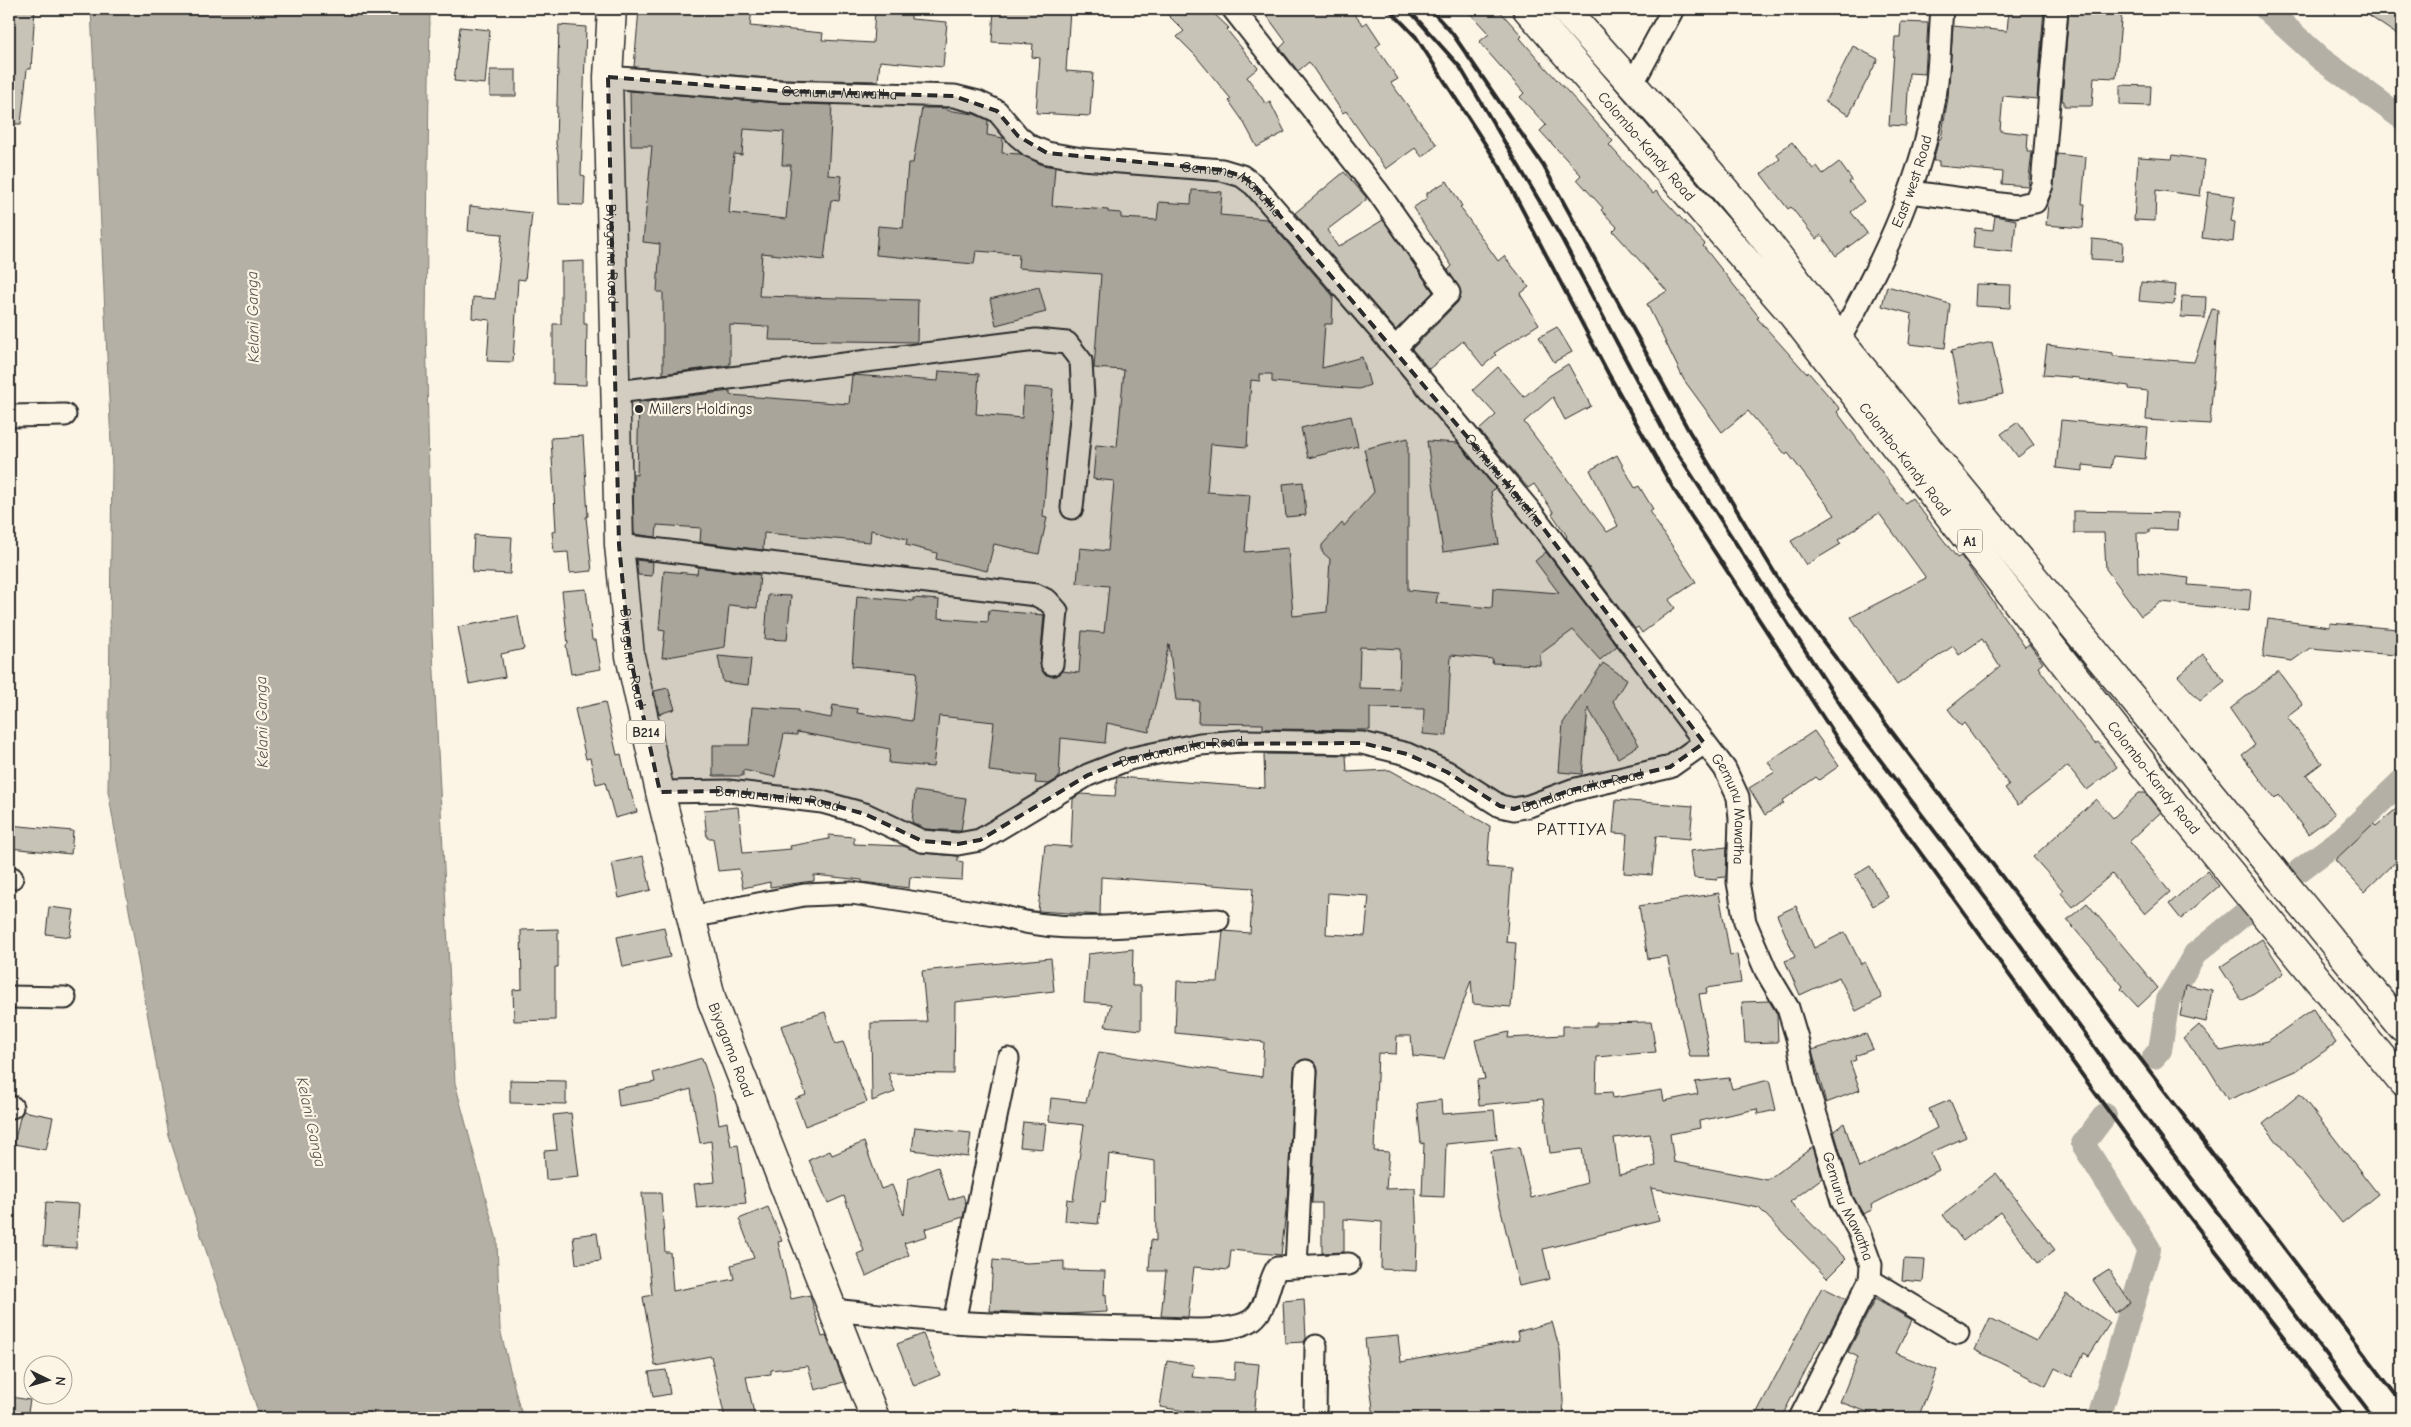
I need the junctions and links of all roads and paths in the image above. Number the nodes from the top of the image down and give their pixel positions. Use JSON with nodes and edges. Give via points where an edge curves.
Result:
{"nodes":[{"id":1,"x":612,"y":9,"type":"edge"},
{"id":2,"x":1233,"y":9,"type":"edge"},
{"id":3,"x":1527,"y":9,"type":"edge"},
{"id":4,"x":1564,"y":9,"type":"edge"},
{"id":5,"x":1673,"y":9,"type":"edge"},
{"id":6,"x":1942,"y":9,"type":"edge"},
{"id":7,"x":2057,"y":9,"type":"edge"},
{"id":8,"x":608,"y":77,"type":"junction"},
{"id":9,"x":1632,"y":85,"type":"junction"},
{"id":10,"x":1911,"y":192,"type":"junction"},
{"id":11,"x":1839,"y":340,"type":"junction"},
{"id":12,"x":1395,"y":348,"type":"junction"},
{"id":13,"x":617,"y":392,"type":"junction"},
{"id":14,"x":65,"y":415,"type":"dead end"},
{"id":15,"x":9,"y":416,"type":"edge"},
{"id":16,"x":1072,"y":508,"type":"dead end"},
{"id":17,"x":619,"y":545,"type":"junction"},
{"id":18,"x":1052,"y":664,"type":"dead end"},
{"id":19,"x":1704,"y":743,"type":"junction"},
{"id":20,"x":660,"y":792,"type":"junction"},
{"id":21,"x":691,"y":917,"type":"junction"},
{"id":22,"x":1218,"y":920,"type":"dead end"},
{"id":23,"x":9,"y":997,"type":"edge"},
{"id":24,"x":65,"y":998,"type":"dead end"},
{"id":25,"x":2402,"y":1027,"type":"edge"},
{"id":26,"x":1008,"y":1059,"type":"dead end"},
{"id":27,"x":1306,"y":1071,"type":"dead end"},
{"id":28,"x":2402,"y":1082,"type":"edge"},
{"id":29,"x":1349,"y":1264,"type":"dead end"},
{"id":30,"x":1296,"y":1266,"type":"junction"},
{"id":31,"x":1870,"y":1280,"type":"junction"},
{"id":32,"x":833,"y":1310,"type":"junction"},
{"id":33,"x":954,"y":1322,"type":"junction"},
{"id":34,"x":1958,"y":1333,"type":"dead end"},
{"id":35,"x":1316,"y":1346,"type":"dead end"},
{"id":36,"x":875,"y":1418,"type":"edge"},
{"id":37,"x":1315,"y":1418,"type":"edge"},
{"id":38,"x":1800,"y":1418,"type":"edge"}],
"edges":[{"from":1,"to":8,"type":"main road","name":"Biyagama Road","number":"B214"},
{"from":2,"to":12,"type":"street","via":[[1378,192],[1449,293]]},
{"from":3,"to":28,"type":"main road","name":"Colombo-Kandy Road","number":"A1","via":[[1788,308],[2178,809]]},
{"from":4,"to":9,"type":"main road","name":"Colombo-Kandy Road","number":"A1"},
{"from":5,"to":9,"type":"street"},
{"from":6,"to":10,"type":"street","name":"East west Road","via":[[1934,106]]},
{"from":7,"to":10,"type":"street","via":[[2042,185],[2035,202],[2015,206]]},
{"from":8,"to":12,"type":"street","name":"Gemunu Mawatha","via":[[779,90],[954,96],[997,111],[1018,136],[1030,146],[1047,153],[1082,159],[1222,170],[1242,176],[1254,185]]},
{"from":8,"to":13,"type":"main road","name":"Biyagama Road","number":"B214"},
{"from":9,"to":11,"type":"main road","name":"Colombo-Kandy Road","number":"A1","via":[[1737,205],[1806,291]]},
{"from":10,"to":11,"type":"street","name":"East west Road","via":[[1874,278]]},
{"from":11,"to":25,"type":"main road","name":"Colombo-Kandy Road","number":"A1"},
{"from":12,"to":19,"type":"street","name":"Gemunu Mawatha","via":[[1535,517]]},
{"from":13,"to":16,"type":"street","via":[[1036,340],[1068,343],[1081,361],[1083,398]]},
{"from":13,"to":17,"type":"main road","name":"Biyagama Road","number":"B214"},
{"from":14,"to":15,"type":"street"},
{"from":17,"to":18,"type":"street","via":[[1036,595],[1057,611]]},
{"from":17,"to":20,"type":"main road","name":"Biyagama Road","number":"B214","via":[[630,656]]},
{"from":19,"to":20,"type":"street","name":"Bandaranaika Road","via":[[1670,767],[1572,790],[1514,809],[1500,806],[1447,772],[1407,754],[1362,744],[1242,741],[1200,744],[1130,759],[1088,774],[980,840],[958,844],[922,841],[865,814],[822,802],[728,791]]},
{"from":19,"to":31,"type":"street","name":"Gemunu Mawatha","via":[[1724,769],[1738,797],[1738,882],[1745,922],[1766,971],[1788,1008],[1842,1201],[1859,1232],[1871,1265]]},
{"from":20,"to":21,"type":"main road","name":"Biyagama Road","number":"B214"},
{"from":21,"to":22,"type":"street","via":[[804,895],[852,893],[1001,916],[1023,923],[1090,926]]},
{"from":21,"to":32,"type":"main road","name":"Biyagama Road","number":"B214","via":[[712,1001]]},
{"from":23,"to":24,"type":"street"},
{"from":26,"to":33,"type":"street"},
{"from":27,"to":30,"type":"street"},
{"from":29,"to":30,"type":"street"},
{"from":30,"to":33,"type":"street","via":[[1278,1268],[1262,1309],[1253,1320],[1210,1330]]},
{"from":31,"to":34,"type":"street"},
{"from":31,"to":38,"type":"street","name":"Gemunu Mawatha"},
{"from":32,"to":33,"type":"street"},
{"from":32,"to":36,"type":"main road","name":"Biyagama Road","number":"B214"},
{"from":35,"to":37,"type":"street"}]}
